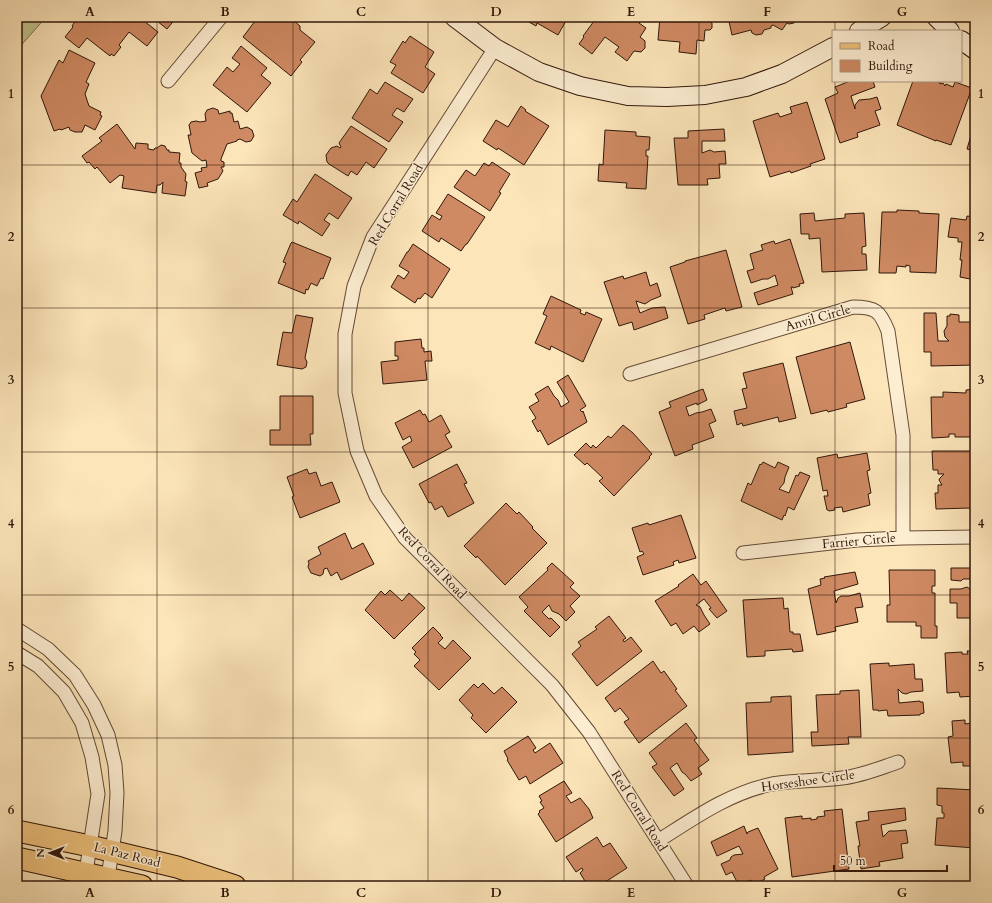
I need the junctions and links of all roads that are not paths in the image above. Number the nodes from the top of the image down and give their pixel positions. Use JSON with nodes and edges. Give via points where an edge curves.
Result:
{"nodes":[{"id":1,"x":221,"y":17,"type":"edge"},
{"id":2,"x":454,"y":17,"type":"edge"},
{"id":3,"x":882,"y":17,"type":"edge"},
{"id":4,"x":936,"y":17,"type":"edge"},
{"id":5,"x":861,"y":30,"type":"edge"},
{"id":6,"x":949,"y":30,"type":"edge"},
{"id":7,"x":962,"y":41,"type":"edge"},
{"id":8,"x":495,"y":48,"type":"junction"},
{"id":9,"x":832,"y":48,"type":"edge"},
{"id":10,"x":975,"y":50,"type":"edge"},
{"id":11,"x":168,"y":80,"type":"dead end"},
{"id":12,"x":630,"y":374,"type":"dead end"},
{"id":13,"x":975,"y":537,"type":"edge"},
{"id":14,"x":902,"y":538,"type":"junction"},
{"id":15,"x":743,"y":553,"type":"dead end"},
{"id":16,"x":17,"y":629,"type":"edge"},
{"id":17,"x":17,"y":653,"type":"edge"},
{"id":18,"x":898,"y":762,"type":"dead end"},
{"id":19,"x":17,"y":831,"type":"edge"},
{"id":20,"x":658,"y":841,"type":"junction"},
{"id":21,"x":90,"y":846,"type":"junction"},
{"id":22,"x":113,"y":851,"type":"junction"},
{"id":23,"x":17,"y":858,"type":"edge"},
{"id":24,"x":86,"y":872,"type":"junction"},
{"id":25,"x":108,"y":877,"type":"junction"},
{"id":26,"x":142,"y":886,"type":"edge"},
{"id":27,"x":235,"y":886,"type":"edge"},
{"id":28,"x":687,"y":886,"type":"edge"}],
"edges":[{"from":1,"to":11,"type":"street"},
{"from":2,"to":8,"type":"street"},
{"from":3,"to":5,"type":"street"},
{"from":4,"to":6,"type":"street"},
{"from":7,"to":10,"type":"street"},
{"from":8,"to":9,"type":"street","via":[[539,72],[580,86],[628,96],[668,98],[705,95],[746,87],[782,74]]},
{"from":8,"to":20,"type":"street","name":"Red Corral Road","via":[[374,237],[354,286],[344,334],[345,393],[356,451],[376,496],[405,538],[552,685],[589,732]]},
{"from":12,"to":14,"type":"street","name":"Anvil Circle","via":[[853,307],[875,310],[883,317],[888,331],[902,435]]},
{"from":13,"to":14,"type":"street","name":"Farrier Circle"},
{"from":14,"to":15,"type":"street","name":"Farrier Circle","via":[[857,540]]},
{"from":16,"to":22,"type":"street","via":[[48,649],[75,675],[94,705],[108,735],[115,765],[117,793]]},
{"from":17,"to":21,"type":"street","via":[[38,666],[64,692],[82,723],[92,757],[98,794]]},
{"from":18,"to":20,"type":"street","name":"Horseshoe Circle","via":[[844,778],[773,784],[747,791],[721,802]]},
{"from":19,"to":21,"type":"main road","name":"La Paz Road"},
{"from":20,"to":28,"type":"street","name":"Red Corral Road"},
{"from":21,"to":22,"type":"main road","name":"La Paz Road"},
{"from":21,"to":24,"type":"street"},
{"from":22,"to":25,"type":"street"},
{"from":22,"to":27,"type":"main road","name":"La Paz Road","via":[[177,867]]},
{"from":23,"to":24,"type":"main road","name":"La Paz Road"},
{"from":24,"to":25,"type":"main road","name":"La Paz Road"},
{"from":25,"to":26,"type":"main road","name":"La Paz Road"}]}
